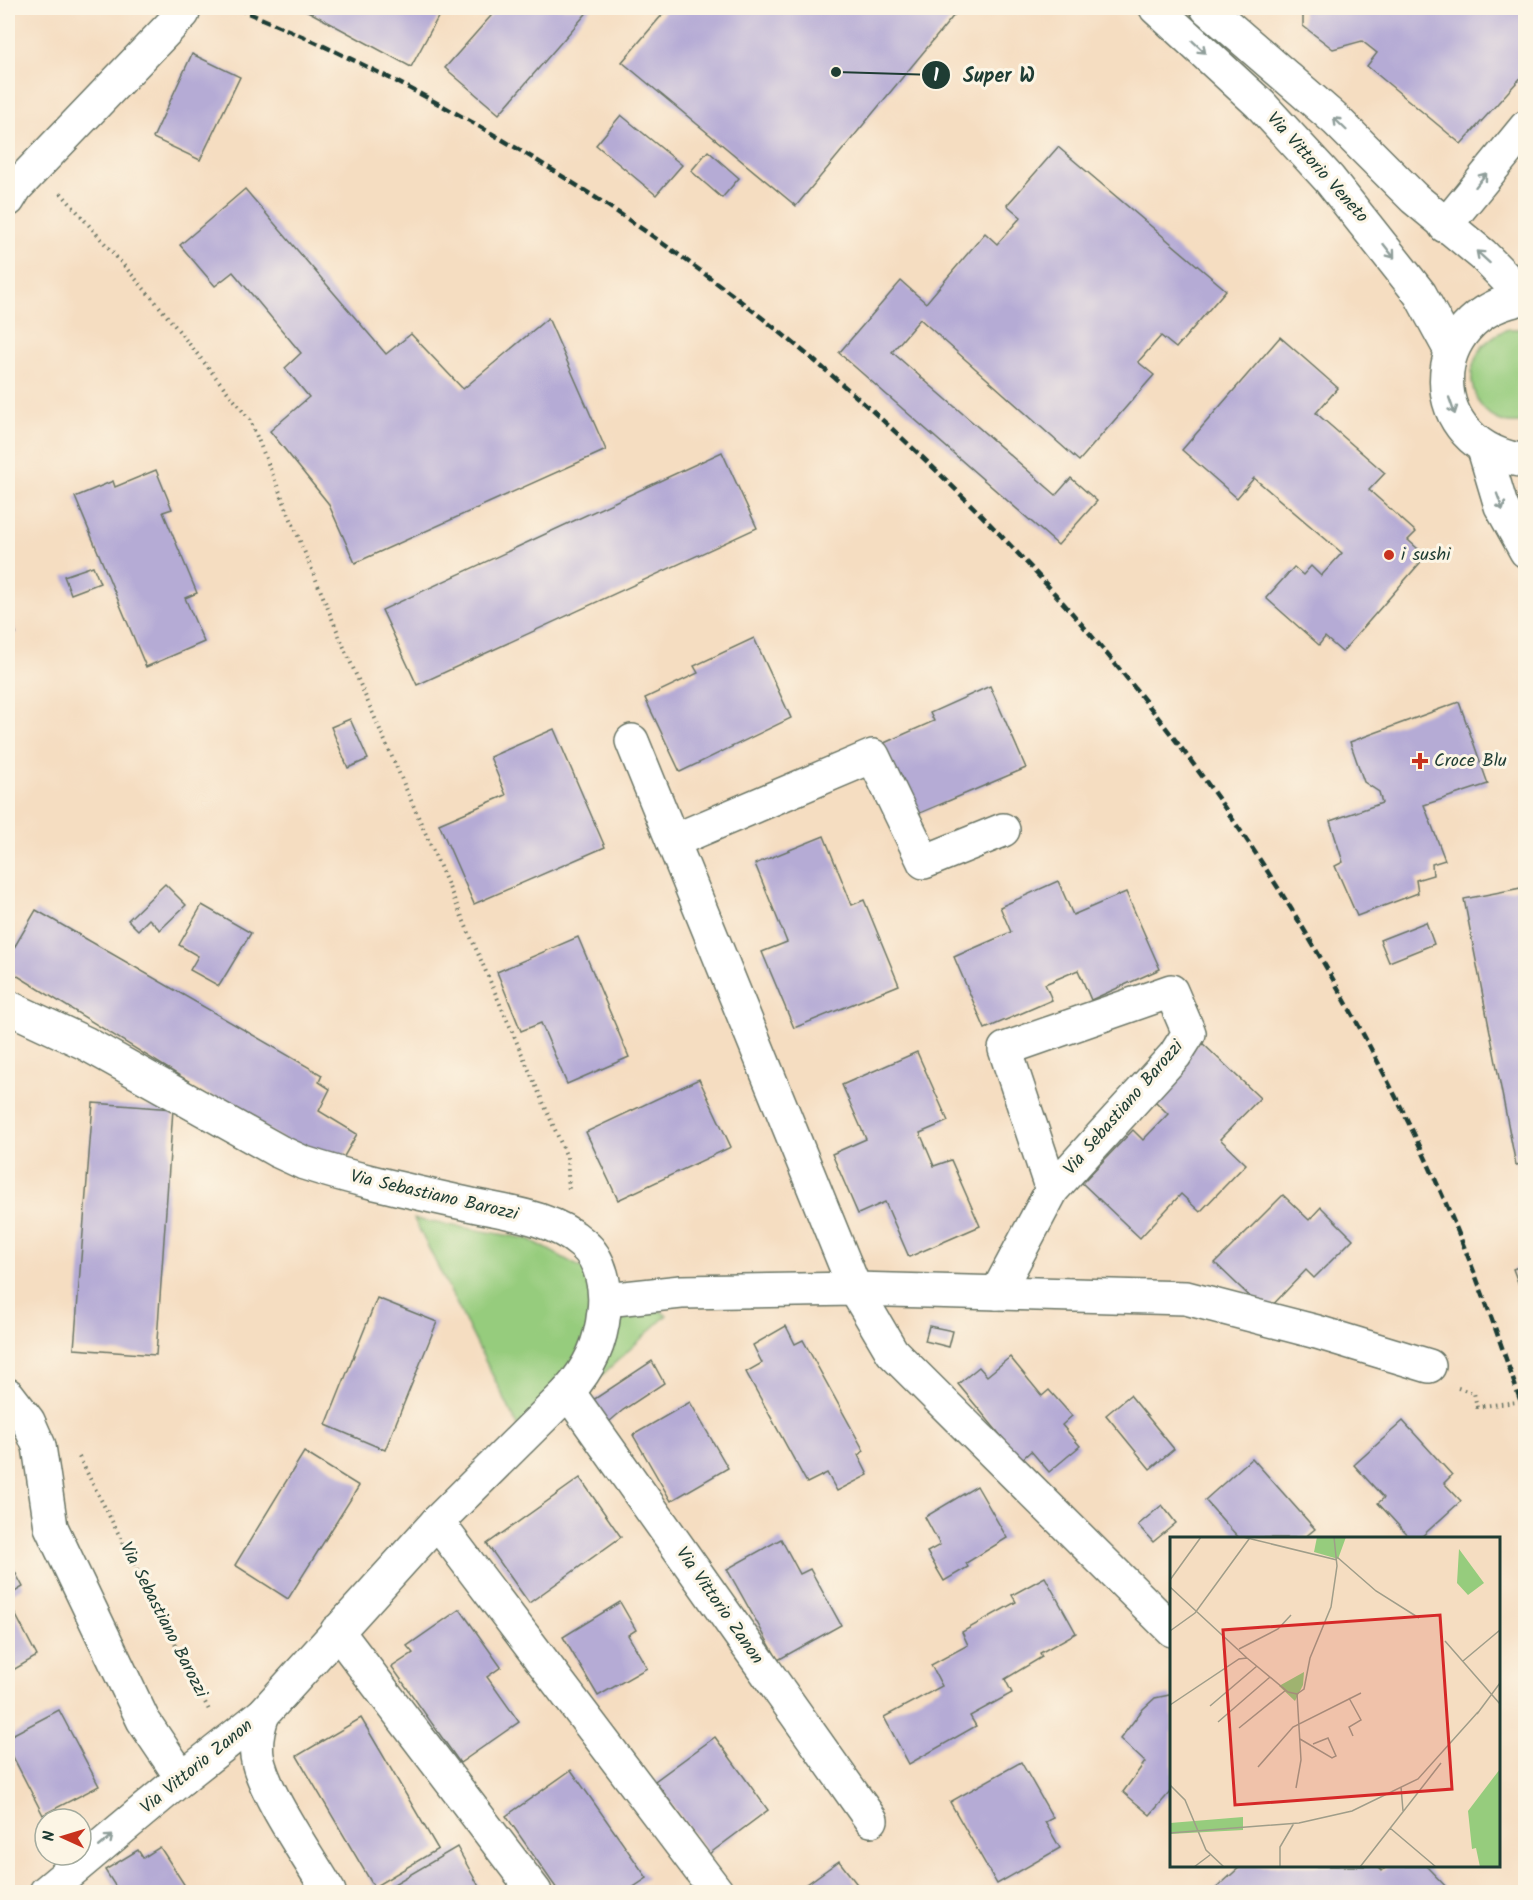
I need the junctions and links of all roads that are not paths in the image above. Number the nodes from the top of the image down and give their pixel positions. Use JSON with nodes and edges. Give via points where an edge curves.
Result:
{"nodes":[{"id":1,"x":1156,"y":8,"type":"edge"},
{"id":2,"x":1207,"y":8,"type":"edge"},
{"id":3,"x":183,"y":13,"type":"dead end"},
{"id":4,"x":1526,"y":127,"type":"edge"},
{"id":5,"x":20,"y":184,"type":"edge"},
{"id":6,"x":1445,"y":226,"type":"junction"},
{"id":7,"x":1525,"y":298,"type":"edge"},
{"id":8,"x":1451,"y":351,"type":"junction"},
{"id":9,"x":1484,"y":449,"type":"junction"},
{"id":10,"x":1526,"y":462,"type":"edge"},
{"id":11,"x":1526,"y":551,"type":"edge"},
{"id":12,"x":632,"y":741,"type":"dead end"},
{"id":13,"x":1003,"y":830,"type":"dead end"},
{"id":14,"x":673,"y":841,"type":"junction"},
{"id":15,"x":8,"y":1007,"type":"edge"},
{"id":16,"x":1052,"y":1190,"type":"junction"},
{"id":17,"x":855,"y":1289,"type":"junction"},
{"id":18,"x":997,"y":1293,"type":"junction"},
{"id":19,"x":606,"y":1300,"type":"junction"},
{"id":20,"x":1429,"y":1366,"type":"dead end"},
{"id":21,"x":568,"y":1392,"type":"junction"},
{"id":22,"x":8,"y":1395,"type":"edge"},
{"id":23,"x":437,"y":1522,"type":"junction"},
{"id":24,"x":1170,"y":1628,"type":"edge"},
{"id":25,"x":337,"y":1631,"type":"junction"},
{"id":26,"x":263,"y":1714,"type":"junction"},
{"id":27,"x":182,"y":1778,"type":"junction"},
{"id":28,"x":871,"y":1820,"type":"dead end"},
{"id":29,"x":46,"y":1893,"type":"edge"},
{"id":30,"x":329,"y":1893,"type":"edge"},
{"id":31,"x":535,"y":1893,"type":"edge"},
{"id":32,"x":717,"y":1893,"type":"edge"}],
"edges":[{"from":1,"to":8,"type":"street","name":"Via Vittorio Veneto","one_way":true,"via":[[1260,104],[1329,178],[1420,294]]},
{"from":6,"to":2,"type":"street","one_way":true,"via":[[1337,121]]},
{"from":3,"to":5,"type":"street"},
{"from":6,"to":4,"type":"street","one_way":true},
{"from":7,"to":6,"type":"street","one_way":true,"via":[[1483,255]]},
{"from":7,"to":8,"type":"street","via":[[1501,302],[1479,313]]},
{"from":8,"to":9,"type":"street","one_way":true,"via":[[1446,379],[1450,406],[1463,430]]},
{"from":9,"to":10,"type":"street","via":[[1505,459]]},
{"from":9,"to":11,"type":"street","one_way":true,"via":[[1501,506]]},
{"from":12,"to":14,"type":"street"},
{"from":13,"to":14,"type":"street","via":[[924,862],[873,756]]},
{"from":14,"to":17,"type":"street"},
{"from":15,"to":19,"type":"street","name":"Via Sebastiano Barozzi","via":[[85,1043],[304,1163],[528,1218],[570,1234],[595,1259]]},
{"from":16,"to":16,"type":"street","name":"Via Sebastiano Barozzi","via":[[1175,1055],[1189,1033],[1171,991],[1005,1049]]},
{"from":16,"to":18,"type":"street","name":"Via Sebastiano Barozzi"},
{"from":17,"to":18,"type":"street"},
{"from":17,"to":19,"type":"street","via":[[681,1292]]},
{"from":17,"to":24,"type":"street","via":[[892,1353]]},
{"from":18,"to":20,"type":"street","via":[[1186,1298]]},
{"from":19,"to":21,"type":"street","name":"Via Vittorio Zanon","via":[[596,1352]]},
{"from":21,"to":23,"type":"street","name":"Via Vittorio Zanon"},
{"from":21,"to":28,"type":"street","name":"Via Vittorio Zanon"},
{"from":22,"to":27,"type":"street","via":[[28,1421],[39,1446],[51,1527],[143,1720]]},
{"from":23,"to":25,"type":"street","name":"Via Vittorio Zanon"},
{"from":23,"to":32,"type":"street"},
{"from":25,"to":26,"type":"street","name":"Via Vittorio Zanon"},
{"from":25,"to":31,"type":"street"},
{"from":26,"to":27,"type":"street","name":"Via Vittorio Zanon"},
{"from":26,"to":30,"type":"street","via":[[257,1753],[265,1782]]},
{"from":29,"to":27,"type":"street","name":"Via Vittorio Zanon","one_way":true}]}
